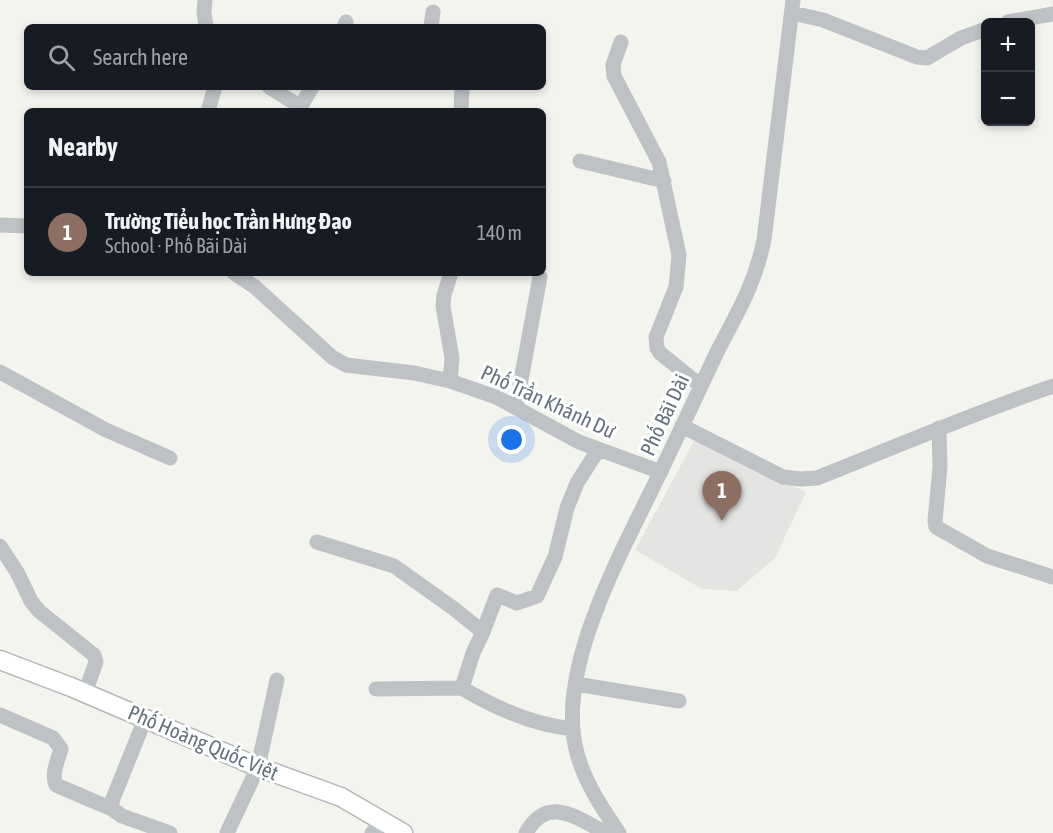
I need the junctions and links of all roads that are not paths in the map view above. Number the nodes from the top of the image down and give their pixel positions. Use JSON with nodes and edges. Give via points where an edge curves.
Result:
{"nodes":[{"id":1,"x":206,"y":0,"type":"edge"},
{"id":2,"x":793,"y":6,"type":"edge"},
{"id":3,"x":1053,"y":14,"type":"edge"},
{"id":4,"x":1030,"y":18,"type":"edge"},
{"id":5,"x":206,"y":24,"type":"edge"},
{"id":6,"x":981,"y":31,"type":"edge"},
{"id":7,"x":621,"y":42,"type":"dead end"},
{"id":8,"x":214,"y":90,"type":"edge"},
{"id":9,"x":273,"y":90,"type":"edge"},
{"id":10,"x":310,"y":90,"type":"edge"},
{"id":11,"x":462,"y":90,"type":"edge"},
{"id":12,"x":209,"y":108,"type":"edge"},
{"id":13,"x":298,"y":108,"type":"edge"},
{"id":14,"x":300,"y":108,"type":"edge"},
{"id":15,"x":461,"y":108,"type":"edge"},
{"id":16,"x":580,"y":161,"type":"dead end"},
{"id":17,"x":664,"y":181,"type":"junction"},
{"id":18,"x":0,"y":225,"type":"edge"},
{"id":19,"x":24,"y":226,"type":"edge"},
{"id":20,"x":240,"y":276,"type":"edge"},
{"id":21,"x":450,"y":276,"type":"edge"},
{"id":22,"x":540,"y":277,"type":"dead end"},
{"id":23,"x":0,"y":372,"type":"edge"},
{"id":24,"x":450,"y":381,"type":"junction"},
{"id":25,"x":701,"y":386,"type":"junction"},
{"id":26,"x":1053,"y":386,"type":"edge"},
{"id":27,"x":516,"y":407,"type":"junction"},
{"id":28,"x":682,"y":426,"type":"junction"},
{"id":29,"x":939,"y":428,"type":"junction"},
{"id":30,"x":598,"y":450,"type":"junction"},
{"id":31,"x":170,"y":458,"type":"dead end"},
{"id":32,"x":661,"y":472,"type":"junction"},
{"id":33,"x":317,"y":542,"type":"dead end"},
{"id":34,"x":0,"y":546,"type":"edge"},
{"id":35,"x":1053,"y":578,"type":"edge"},
{"id":36,"x":483,"y":632,"type":"junction"},
{"id":37,"x":0,"y":660,"type":"edge"},
{"id":38,"x":277,"y":680,"type":"dead end"},
{"id":39,"x":576,"y":684,"type":"junction"},
{"id":40,"x":462,"y":687,"type":"junction"},
{"id":41,"x":376,"y":689,"type":"dead end"},
{"id":42,"x":85,"y":693,"type":"junction"},
{"id":43,"x":679,"y":701,"type":"dead end"},
{"id":44,"x":0,"y":715,"type":"edge"},
{"id":45,"x":145,"y":719,"type":"junction"},
{"id":46,"x":573,"y":729,"type":"junction"},
{"id":47,"x":258,"y":767,"type":"junction"},
{"id":48,"x":112,"y":809,"type":"junction"},
{"id":49,"x":377,"y":827,"type":"edge"},
{"id":50,"x":170,"y":833,"type":"edge"},
{"id":51,"x":227,"y":833,"type":"edge"},
{"id":52,"x":403,"y":833,"type":"edge"},
{"id":53,"x":526,"y":833,"type":"edge"},
{"id":54,"x":606,"y":833,"type":"edge"},
{"id":55,"x":619,"y":833,"type":"edge"}],
"edges":[{"from":1,"to":5,"type":"street"},
{"from":2,"to":6,"type":"street","via":[[917,57],[927,58]]},
{"from":2,"to":25,"type":"street","name":"Phố Bãi Dài","via":[[761,256],[748,294]]},
{"from":3,"to":4,"type":"street"},
{"from":7,"to":17,"type":"street","via":[[613,65],[614,76],[655,153]]},
{"from":8,"to":12,"type":"street"},
{"from":9,"to":13,"type":"street"},
{"from":10,"to":14,"type":"street"},
{"from":11,"to":15,"type":"street"},
{"from":16,"to":17,"type":"street"},
{"from":17,"to":25,"type":"street","via":[[679,255],[679,275],[656,337],[657,348]]},
{"from":18,"to":19,"type":"street"},
{"from":20,"to":24,"type":"street","name":"Phố Trần Khánh Dư","via":[[346,365]]},
{"from":21,"to":24,"type":"street","via":[[443,306],[452,358]]},
{"from":22,"to":27,"type":"street"},
{"from":23,"to":31,"type":"street","via":[[106,430]]},
{"from":24,"to":27,"type":"street","name":"Phố Trần Khánh Dư"},
{"from":25,"to":28,"type":"street","name":"Phố Bãi Dài"},
{"from":26,"to":29,"type":"street"},
{"from":27,"to":30,"type":"street","name":"Phố Trần Khánh Dư"},
{"from":28,"to":29,"type":"street","via":[[783,477],[800,479],[817,478]]},
{"from":28,"to":32,"type":"street","name":"Phố Bãi Dài"},
{"from":29,"to":35,"type":"street","via":[[936,527],[987,556]]},
{"from":30,"to":32,"type":"street","name":"Phố Trần Khánh Dư"},
{"from":30,"to":36,"type":"street","via":[[577,483],[555,557],[537,596],[517,603],[497,595]]},
{"from":32,"to":39,"type":"street","name":"Phố Bãi Dài","via":[[608,579],[584,645]]},
{"from":33,"to":36,"type":"street","via":[[394,566]]},
{"from":34,"to":42,"type":"street","via":[[39,611],[94,655],[96,662]]},
{"from":36,"to":40,"type":"street"},
{"from":37,"to":42,"type":"main road","name":"Phố Hoàng Quốc Việt"},
{"from":38,"to":47,"type":"street"},
{"from":39,"to":43,"type":"street"},
{"from":39,"to":46,"type":"street","name":"Phố Bãi Dài"},
{"from":40,"to":41,"type":"street"},
{"from":40,"to":46,"type":"street","via":[[522,716]]},
{"from":42,"to":45,"type":"main road","name":"Phố Hoàng Quốc Việt"},
{"from":44,"to":48,"type":"street","via":[[53,738],[59,745],[56,785]]},
{"from":45,"to":47,"type":"main road","name":"Phố Hoàng Quốc Việt"},
{"from":45,"to":48,"type":"street"},
{"from":46,"to":55,"type":"street","name":"Phố Bãi Dài","via":[[591,791]]},
{"from":47,"to":49,"type":"main road","name":"Phố Hoàng Quốc Việt","via":[[341,797]]},
{"from":47,"to":51,"type":"street"},
{"from":48,"to":50,"type":"street"},
{"from":49,"to":52,"type":"main road","name":"Phố Hoàng Quốc Việt"},
{"from":53,"to":54,"type":"street","via":[[540,815],[558,812]]}]}
